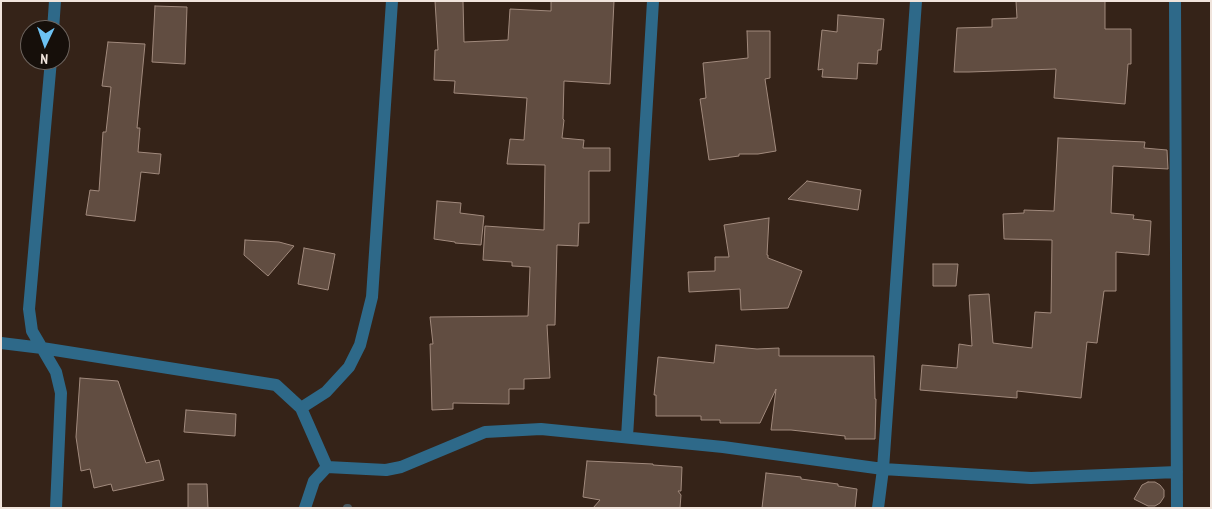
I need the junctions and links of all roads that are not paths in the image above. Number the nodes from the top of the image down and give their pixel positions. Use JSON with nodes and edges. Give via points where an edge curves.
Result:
{"nodes":[{"id":1,"x":55,"y":1,"type":"edge"},
{"id":2,"x":392,"y":1,"type":"edge"},
{"id":3,"x":653,"y":1,"type":"edge"},
{"id":4,"x":916,"y":1,"type":"edge"},
{"id":5,"x":1174,"y":1,"type":"edge"},
{"id":6,"x":54,"y":20,"type":"edge"},
{"id":7,"x":49,"y":70,"type":"edge"},
{"id":8,"x":1,"y":343,"type":"edge"},
{"id":9,"x":42,"y":348,"type":"junction"},
{"id":10,"x":301,"y":408,"type":"junction"},
{"id":11,"x":627,"y":437,"type":"junction"},
{"id":12,"x":327,"y":467,"type":"junction"},
{"id":13,"x":882,"y":469,"type":"junction"},
{"id":14,"x":1176,"y":472,"type":"junction"},
{"id":15,"x":56,"y":508,"type":"edge"},
{"id":16,"x":305,"y":508,"type":"edge"},
{"id":17,"x":878,"y":508,"type":"edge"},
{"id":18,"x":1177,"y":508,"type":"edge"}],
"edges":[{"from":1,"to":6,"type":"street"},
{"from":2,"to":10,"type":"street","via":[[372,297],[360,345],[349,367],[326,392]]},
{"from":3,"to":11,"type":"street"},
{"from":4,"to":13,"type":"street"},
{"from":5,"to":14,"type":"street"},
{"from":7,"to":9,"type":"street","via":[[29,309],[32,331]]},
{"from":8,"to":9,"type":"street"},
{"from":9,"to":10,"type":"street","via":[[276,385]]},
{"from":9,"to":15,"type":"street","via":[[56,372],[61,393]]},
{"from":10,"to":12,"type":"street"},
{"from":11,"to":12,"type":"street","via":[[541,429],[485,432],[401,467],[386,470]]},
{"from":11,"to":13,"type":"street"},
{"from":12,"to":16,"type":"street","via":[[314,481]]},
{"from":13,"to":14,"type":"street","via":[[1031,478]]},
{"from":13,"to":17,"type":"street"},
{"from":14,"to":18,"type":"street"}]}
